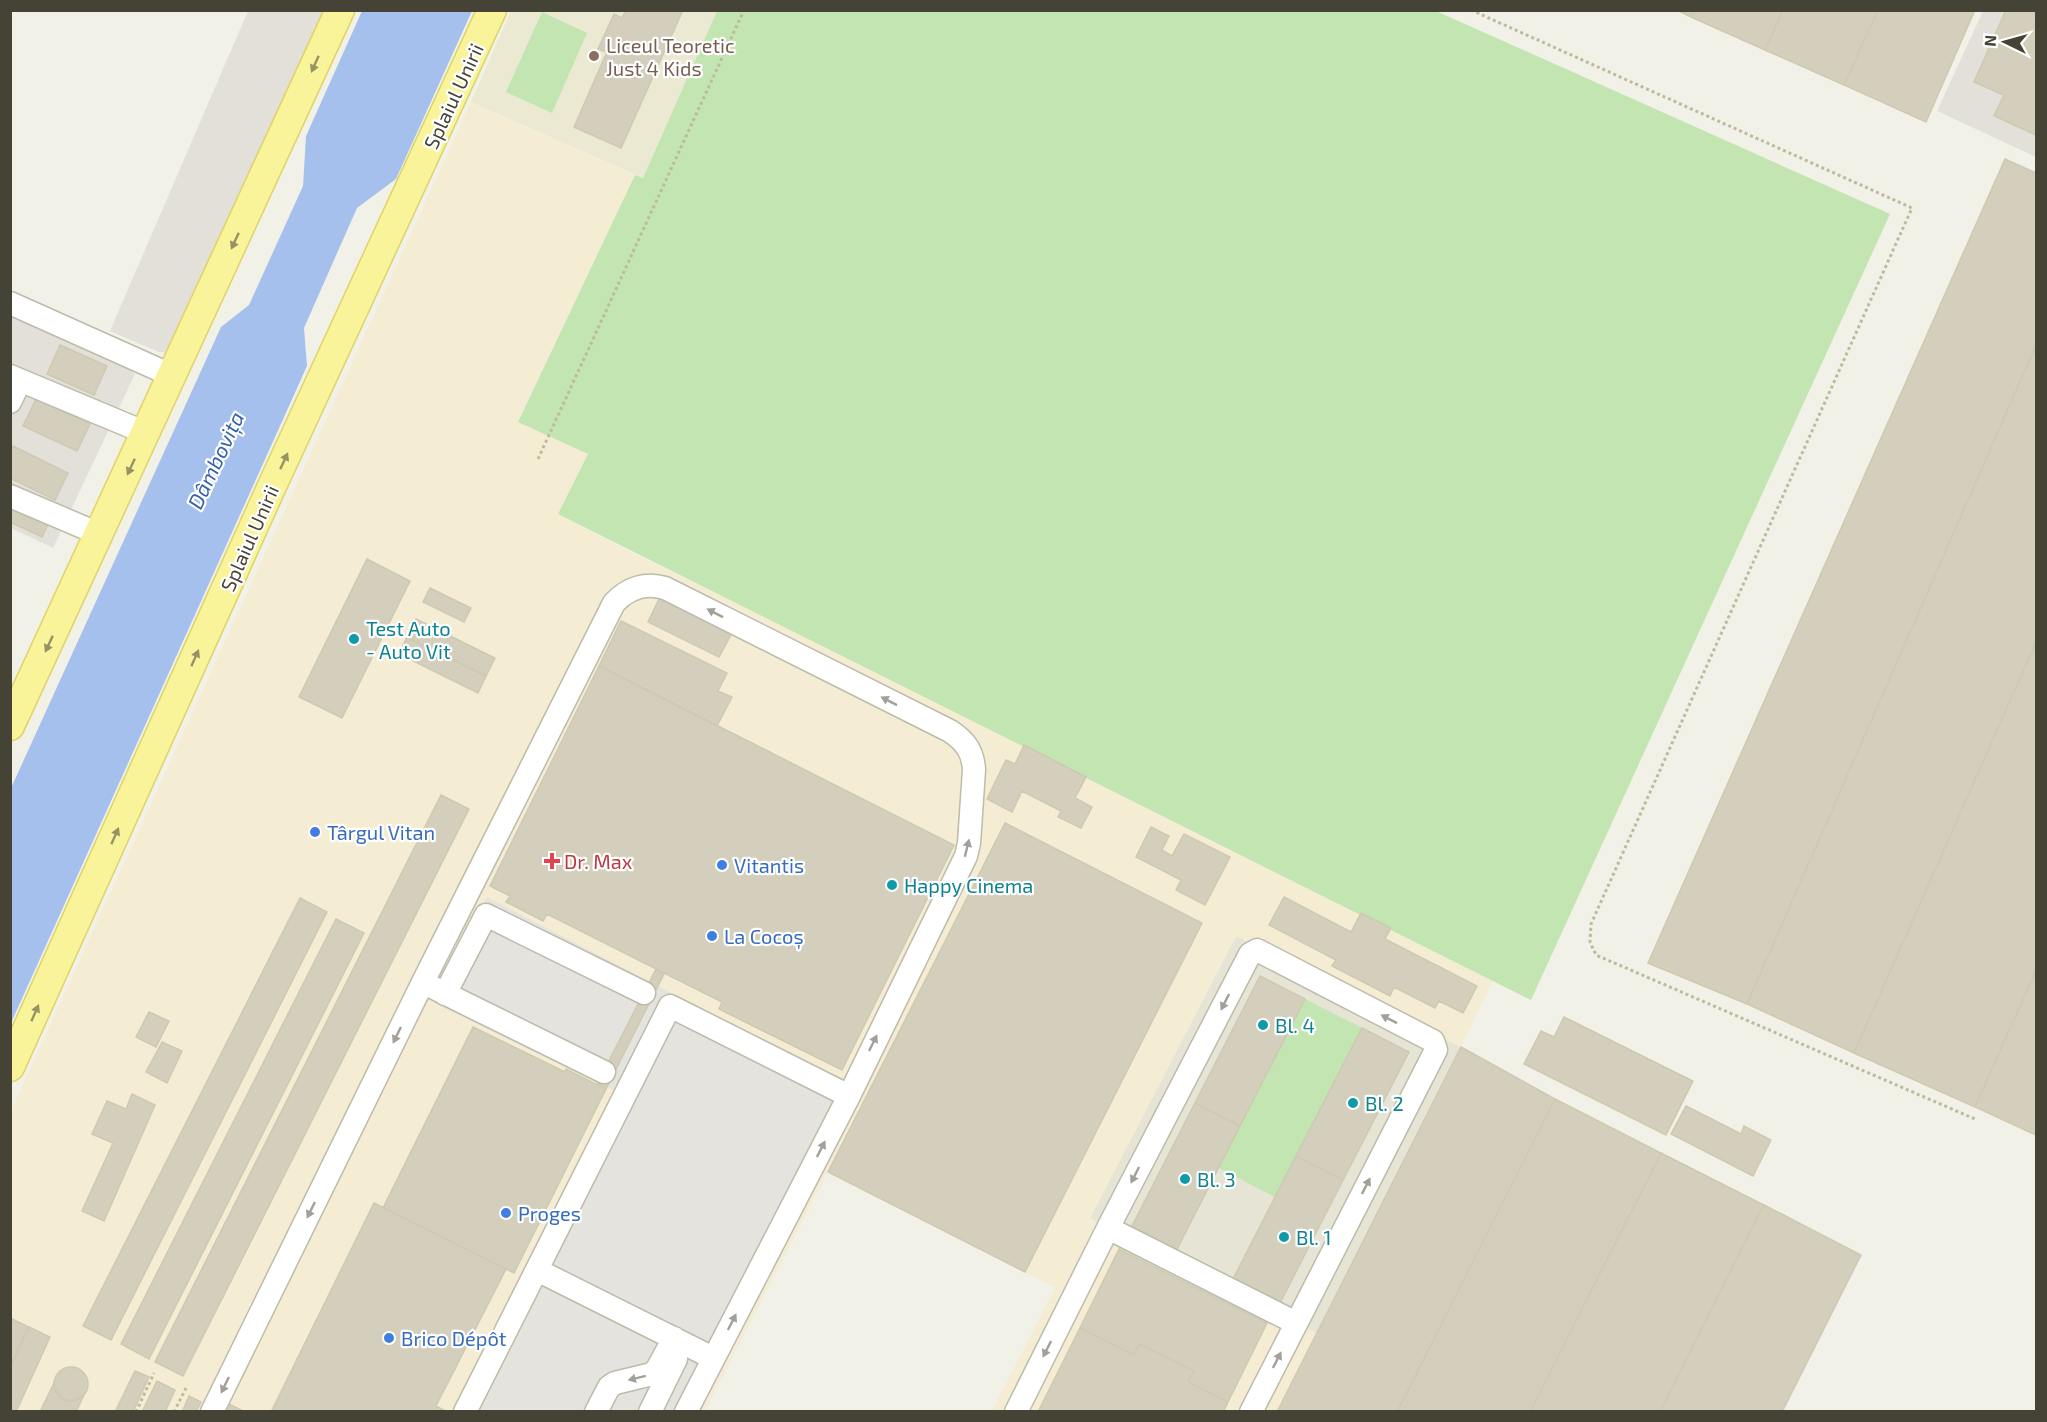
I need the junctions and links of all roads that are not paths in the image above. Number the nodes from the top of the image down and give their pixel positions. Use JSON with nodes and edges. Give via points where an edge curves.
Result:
{"nodes":[{"id":1,"x":340,"y":10,"type":"edge"},
{"id":2,"x":492,"y":10,"type":"edge"},
{"id":3,"x":10,"y":303,"type":"edge"},
{"id":4,"x":173,"y":376,"type":"junction"},
{"id":5,"x":15,"y":378,"type":"edge"},
{"id":6,"x":10,"y":402,"type":"edge"},
{"id":7,"x":146,"y":433,"type":"junction"},
{"id":8,"x":10,"y":496,"type":"edge"},
{"id":9,"x":99,"y":534,"type":"junction"},
{"id":10,"x":10,"y":726,"type":"edge"},
{"id":11,"x":423,"y":982,"type":"junction"},
{"id":12,"x":445,"y":993,"type":"junction"},
{"id":13,"x":655,"y":998,"type":"junction"},
{"id":14,"x":10,"y":1067,"type":"edge"},
{"id":15,"x":615,"y":1078,"type":"junction"},
{"id":16,"x":849,"y":1096,"type":"junction"},
{"id":17,"x":1108,"y":1228,"type":"junction"},
{"id":18,"x":537,"y":1270,"type":"junction"},
{"id":19,"x":1296,"y":1323,"type":"junction"},
{"id":20,"x":679,"y":1341,"type":"junction"},
{"id":21,"x":713,"y":1358,"type":"junction"},
{"id":22,"x":212,"y":1412,"type":"edge"},
{"id":23,"x":465,"y":1412,"type":"edge"},
{"id":24,"x":596,"y":1412,"type":"edge"},
{"id":25,"x":650,"y":1412,"type":"edge"},
{"id":26,"x":686,"y":1412,"type":"edge"},
{"id":27,"x":1016,"y":1412,"type":"edge"},
{"id":28,"x":1251,"y":1412,"type":"edge"}],
"edges":[{"from":1,"to":4,"type":"main road","one_way":true},
{"from":14,"to":2,"type":"main road","name":"Splaiul Unirii","one_way":true},
{"from":3,"to":4,"type":"street"},
{"from":4,"to":7,"type":"main road"},
{"from":5,"to":6,"type":"street"},
{"from":5,"to":7,"type":"street"},
{"from":7,"to":9,"type":"main road","one_way":true},
{"from":8,"to":9,"type":"street"},
{"from":9,"to":10,"type":"main road","one_way":true},
{"from":11,"to":12,"type":"street"},
{"from":16,"to":11,"type":"street","one_way":true,"via":[[966,856],[973,759],[965,743],[950,731],[658,586],[630,590],[614,603]]},
{"from":11,"to":22,"type":"street","one_way":true},
{"from":12,"to":13,"type":"street","via":[[486,915]]},
{"from":12,"to":15,"type":"street"},
{"from":13,"to":15,"type":"street"},
{"from":13,"to":16,"type":"street"},
{"from":15,"to":18,"type":"street"},
{"from":21,"to":16,"type":"street","one_way":true},
{"from":17,"to":19,"type":"street"},
{"from":19,"to":17,"type":"street","one_way":true,"via":[[1436,1045],[1257,950],[1250,954]]},
{"from":17,"to":27,"type":"street","one_way":true},
{"from":18,"to":20,"type":"street"},
{"from":18,"to":23,"type":"street"},
{"from":28,"to":19,"type":"street","one_way":true},
{"from":20,"to":21,"type":"street"},
{"from":20,"to":24,"type":"street","one_way":true,"via":[[652,1374],[609,1387]]},
{"from":20,"to":25,"type":"street"},
{"from":21,"to":26,"type":"street"}]}
